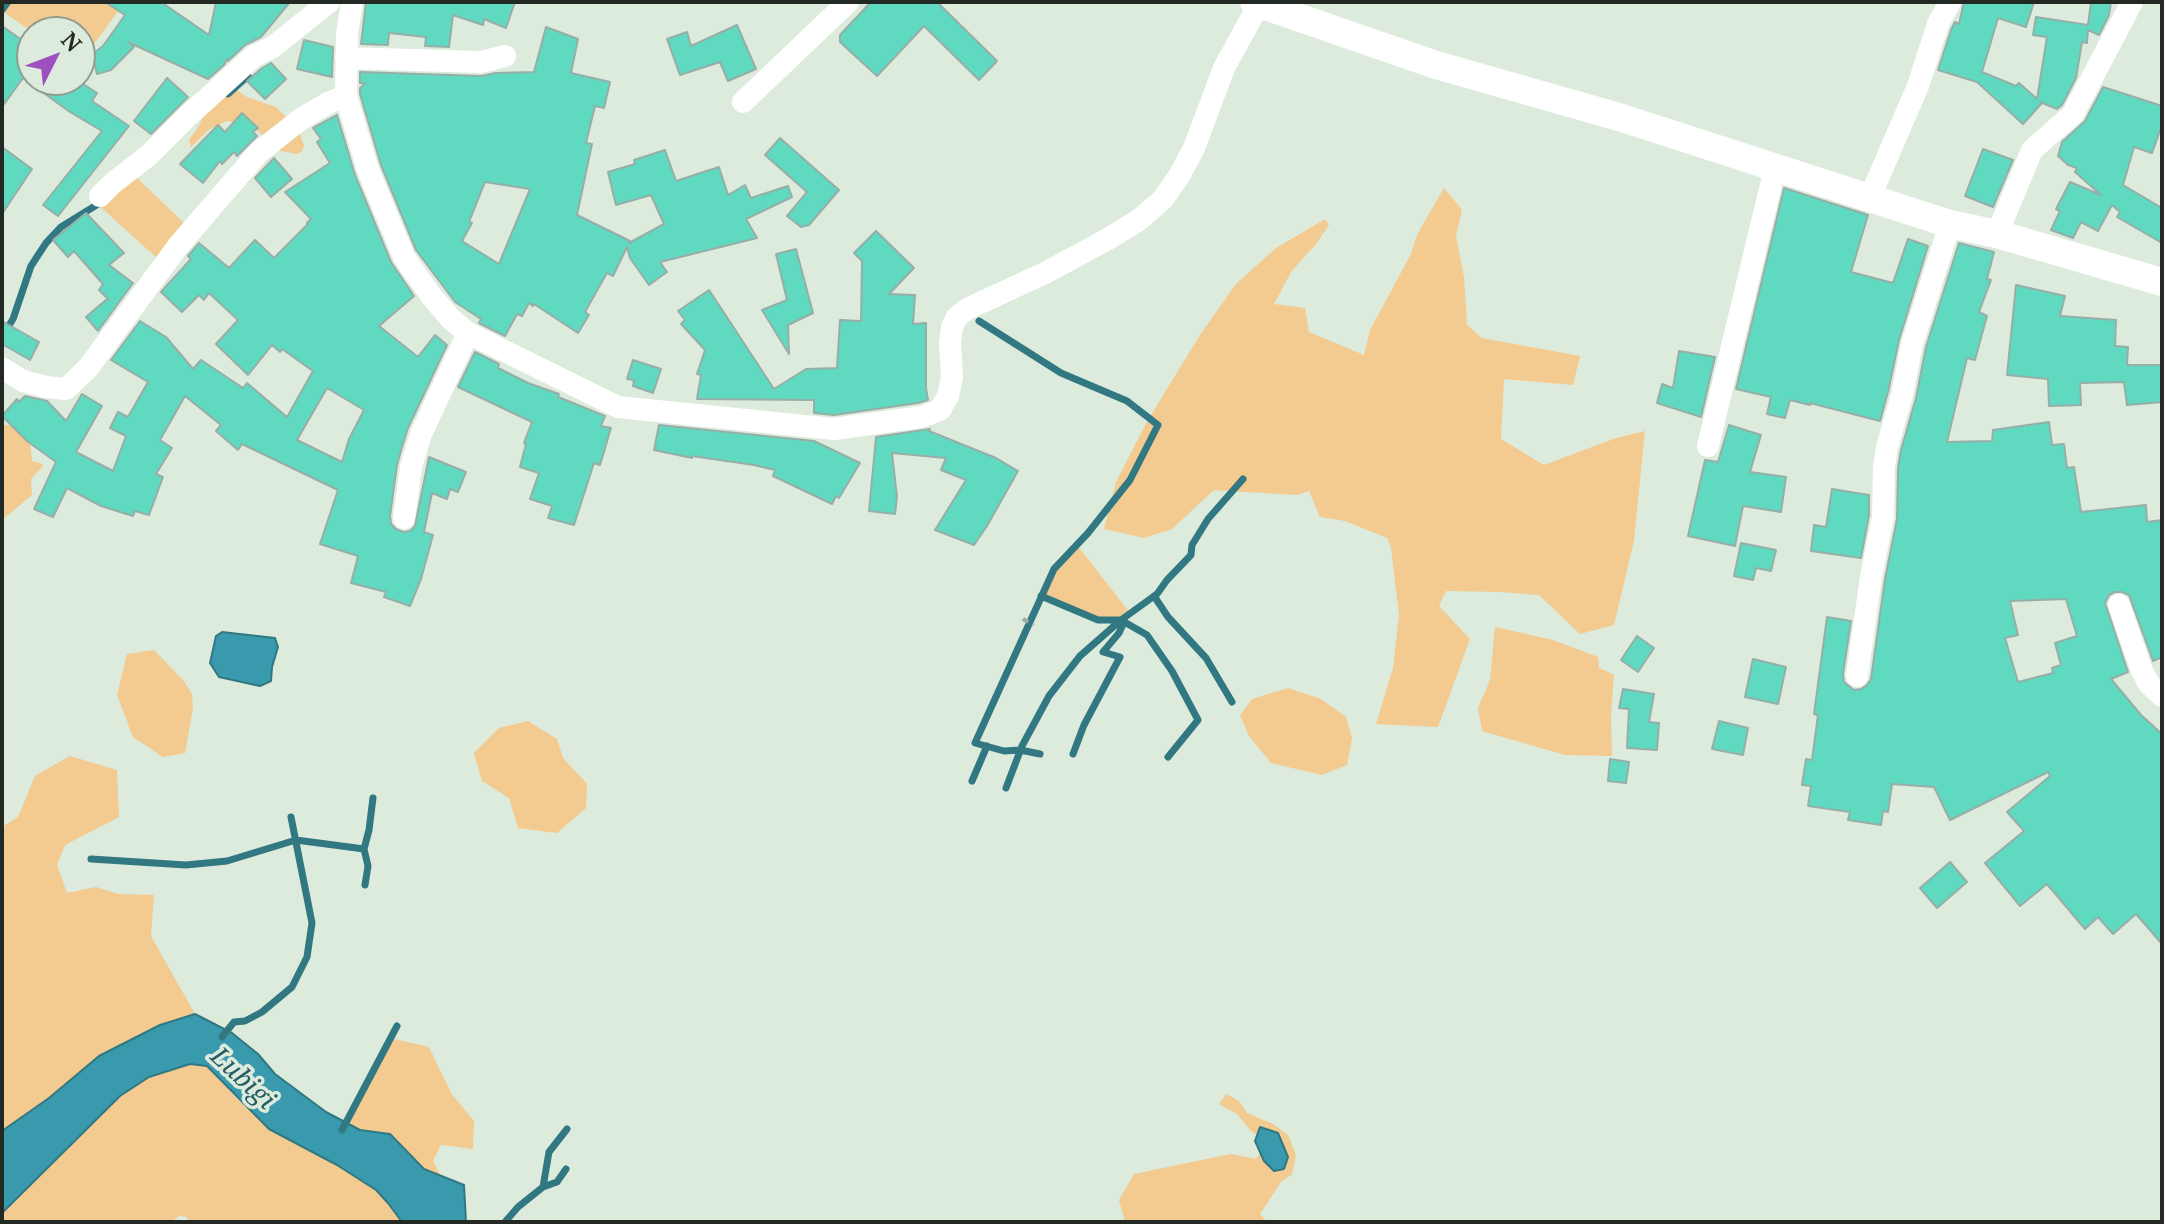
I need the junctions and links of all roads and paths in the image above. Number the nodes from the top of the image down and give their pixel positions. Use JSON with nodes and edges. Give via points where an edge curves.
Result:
{"nodes":[{"id":1,"x":329,"y":2,"type":"edge"},
{"id":2,"x":352,"y":2,"type":"edge"},
{"id":3,"x":848,"y":2,"type":"edge"},
{"id":4,"x":1950,"y":2,"type":"edge"},
{"id":5,"x":2132,"y":2,"type":"edge"},
{"id":6,"x":1257,"y":3,"type":"edge"},
{"id":7,"x":505,"y":56,"type":"dead end"},
{"id":8,"x":346,"y":58,"type":"junction"},
{"id":9,"x":346,"y":96,"type":"junction"},
{"id":10,"x":743,"y":102,"type":"dead end"},
{"id":11,"x":1775,"y":168,"type":"junction"},
{"id":12,"x":100,"y":196,"type":"dead end"},
{"id":13,"x":1870,"y":197,"type":"junction"},
{"id":14,"x":1950,"y":224,"type":"junction"},
{"id":15,"x":1997,"y":234,"type":"junction"},
{"id":16,"x":2162,"y":282,"type":"edge"},
{"id":17,"x":468,"y":333,"type":"junction"},
{"id":18,"x":2,"y":368,"type":"edge"},
{"id":19,"x":1708,"y":446,"type":"dead end"},
{"id":20,"x":404,"y":518,"type":"dead end"},
{"id":21,"x":2119,"y":605,"type":"dead end"},
{"id":22,"x":1023,"y":619,"type":"dead end"},
{"id":23,"x":1034,"y":625,"type":"dead end"},
{"id":24,"x":1857,"y":676,"type":"dead end"},
{"id":25,"x":2162,"y":696,"type":"edge"}],
"edges":[{"from":1,"to":12,"type":"street","via":[[254,56]]},
{"from":2,"to":8,"type":"street"},
{"from":3,"to":10,"type":"street"},
{"from":4,"to":13,"type":"street"},
{"from":5,"to":15,"type":"street","via":[[2073,114],[2032,150]]},
{"from":6,"to":11,"type":"street","via":[[1436,65]]},
{"from":6,"to":17,"type":"street","via":[[1224,68],[1194,148],[1163,199],[1108,239],[957,317],[950,343],[952,377],[940,410],[834,429],[618,407]]},
{"from":7,"to":8,"type":"street","via":[[481,62]]},
{"from":8,"to":9,"type":"street"},
{"from":9,"to":17,"type":"street","via":[[368,170],[404,257],[432,297]]},
{"from":9,"to":18,"type":"street","via":[[301,119],[259,152],[66,389],[23,381]]},
{"from":11,"to":13,"type":"street"},
{"from":11,"to":19,"type":"street"},
{"from":13,"to":14,"type":"street"},
{"from":14,"to":15,"type":"street"},
{"from":14,"to":24,"type":"street","via":[[1887,447],[1883,517]]},
{"from":15,"to":16,"type":"street"},
{"from":17,"to":20,"type":"street","via":[[421,434]]},
{"from":21,"to":25,"type":"street","via":[[2142,671]]},
{"from":22,"to":23,"type":"path"}]}
